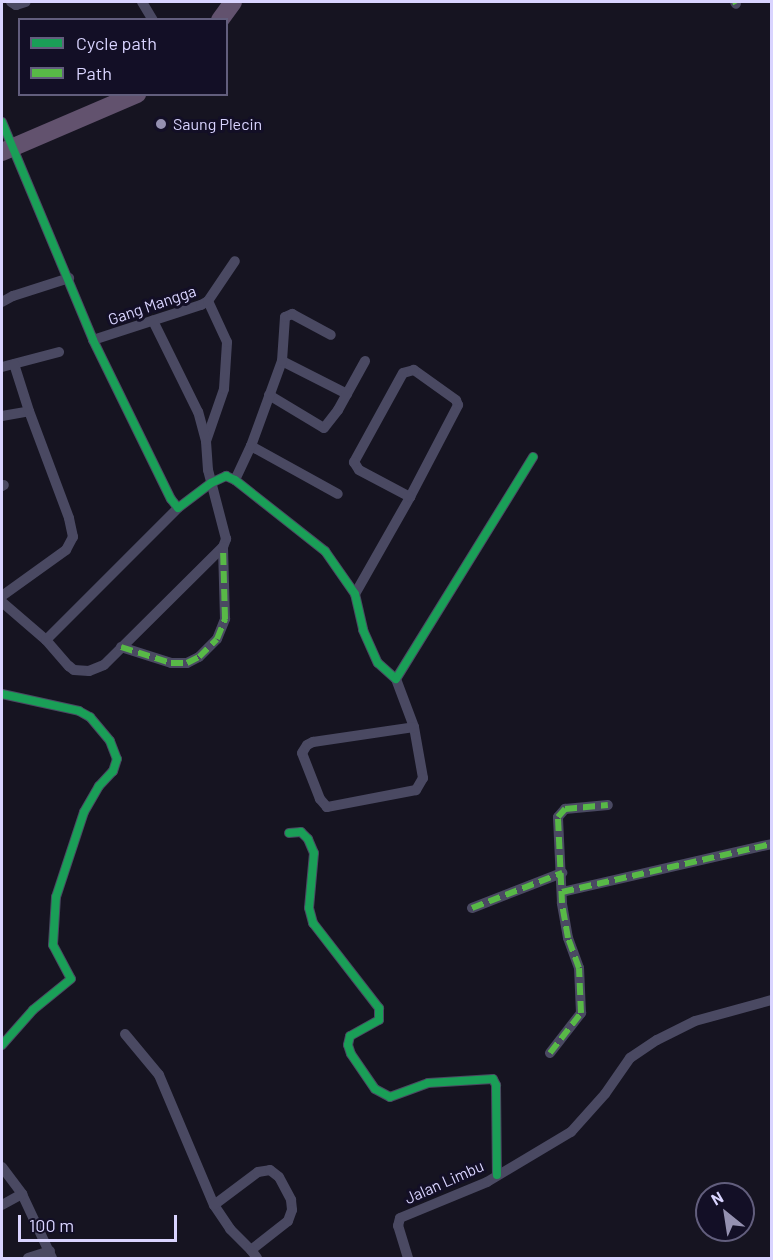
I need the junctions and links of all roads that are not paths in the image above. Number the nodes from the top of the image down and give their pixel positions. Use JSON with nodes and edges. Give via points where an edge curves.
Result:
{"nodes":[{"id":1,"x":11,"y":2,"type":"edge"},
{"id":2,"x":26,"y":2,"type":"edge"},
{"id":3,"x":142,"y":2,"type":"edge"},
{"id":4,"x":233,"y":2,"type":"edge"},
{"id":5,"x":152,"y":18,"type":"edge"},
{"id":6,"x":221,"y":18,"type":"edge"},
{"id":7,"x":132,"y":96,"type":"edge"},
{"id":8,"x":2,"y":122,"type":"edge"},
{"id":9,"x":7,"y":150,"type":"edge"},
{"id":10,"x":235,"y":261,"type":"dead end"},
{"id":11,"x":69,"y":278,"type":"junction"},
{"id":12,"x":208,"y":301,"type":"junction"},
{"id":13,"x":2,"y":302,"type":"edge"},
{"id":14,"x":2,"y":307,"type":"edge"},
{"id":15,"x":2,"y":313,"type":"edge"},
{"id":16,"x":153,"y":321,"type":"junction"},
{"id":17,"x":331,"y":335,"type":"dead end"},
{"id":18,"x":93,"y":340,"type":"junction"},
{"id":19,"x":59,"y":352,"type":"dead end"},
{"id":20,"x":282,"y":361,"type":"junction"},
{"id":21,"x":365,"y":361,"type":"dead end"},
{"id":22,"x":14,"y":364,"type":"junction"},
{"id":23,"x":2,"y":368,"type":"edge"},
{"id":24,"x":347,"y":394,"type":"junction"},
{"id":25,"x":270,"y":395,"type":"junction"},
{"id":26,"x":29,"y":411,"type":"junction"},
{"id":27,"x":2,"y":416,"type":"edge"},
{"id":28,"x":206,"y":441,"type":"junction"},
{"id":29,"x":251,"y":446,"type":"junction"},
{"id":30,"x":533,"y":457,"type":"dead end"},
{"id":31,"x":235,"y":480,"type":"junction"},
{"id":32,"x":211,"y":483,"type":"junction"},
{"id":33,"x":339,"y":494,"type":"dead end"},
{"id":34,"x":410,"y":497,"type":"junction"},
{"id":35,"x":178,"y":508,"type":"junction"},
{"id":36,"x":223,"y":547,"type":"junction"},
{"id":37,"x":355,"y":594,"type":"junction"},
{"id":38,"x":2,"y":597,"type":"edge"},
{"id":39,"x":2,"y":602,"type":"edge"},
{"id":40,"x":46,"y":640,"type":"junction"},
{"id":41,"x":121,"y":647,"type":"junction"},
{"id":42,"x":396,"y":679,"type":"junction"},
{"id":43,"x":2,"y":694,"type":"edge"},
{"id":44,"x":414,"y":727,"type":"junction"},
{"id":45,"x":608,"y":805,"type":"dead end"},
{"id":46,"x":289,"y":833,"type":"dead end"},
{"id":47,"x":771,"y":844,"type":"edge"},
{"id":48,"x":562,"y":873,"type":"junction"},
{"id":49,"x":562,"y":892,"type":"junction"},
{"id":50,"x":472,"y":908,"type":"dead end"},
{"id":51,"x":771,"y":1000,"type":"edge"},
{"id":52,"x":125,"y":1034,"type":"dead end"},
{"id":53,"x":2,"y":1045,"type":"edge"},
{"id":54,"x":550,"y":1053,"type":"dead end"},
{"id":55,"x":2,"y":1167,"type":"edge"},
{"id":56,"x":497,"y":1175,"type":"junction"},
{"id":57,"x":22,"y":1194,"type":"junction"},
{"id":58,"x":2,"y":1204,"type":"edge"},
{"id":59,"x":214,"y":1205,"type":"junction"},
{"id":60,"x":254,"y":1254,"type":"edge"},
{"id":61,"x":51,"y":1255,"type":"edge"},
{"id":62,"x":28,"y":1258,"type":"edge"},
{"id":63,"x":408,"y":1258,"type":"edge"}],
"edges":[{"from":1,"to":2,"type":"street"},
{"from":3,"to":5,"type":"street"},
{"from":4,"to":6,"type":"highway"},
{"from":7,"to":9,"type":"highway"},
{"from":8,"to":9,"type":"street"},
{"from":9,"to":11,"type":"street"},
{"from":10,"to":12,"type":"street","name":"Gang Mangga"},
{"from":11,"to":13,"type":"street"},
{"from":11,"to":18,"type":"street"},
{"from":12,"to":16,"type":"street","name":"Gang Mangga"},
{"from":12,"to":28,"type":"street","via":[[227,342],[224,389]]},
{"from":14,"to":15,"type":"street"},
{"from":16,"to":18,"type":"street","name":"Gang Mangga"},
{"from":16,"to":28,"type":"street","via":[[198,412]]},
{"from":17,"to":20,"type":"street","via":[[288,314]]},
{"from":18,"to":35,"type":"street"},
{"from":19,"to":22,"type":"street"},
{"from":20,"to":24,"type":"street"},
{"from":20,"to":25,"type":"street"},
{"from":21,"to":24,"type":"street"},
{"from":22,"to":23,"type":"street"},
{"from":22,"to":26,"type":"street"},
{"from":24,"to":25,"type":"street","via":[[324,428]]},
{"from":25,"to":29,"type":"street"},
{"from":26,"to":27,"type":"street"},
{"from":26,"to":38,"type":"street","via":[[74,537],[66,549]]},
{"from":28,"to":32,"type":"street"},
{"from":29,"to":31,"type":"street"},
{"from":29,"to":33,"type":"street"},
{"from":30,"to":42,"type":"street"},
{"from":31,"to":32,"type":"street","via":[[226,476]]},
{"from":31,"to":37,"type":"street","via":[[325,551]]},
{"from":32,"to":35,"type":"street"},
{"from":32,"to":36,"type":"street","via":[[226,539]]},
{"from":34,"to":34,"type":"street","via":[[360,470],[354,462],[403,373],[414,370],[458,405]]},
{"from":34,"to":37,"type":"street"},
{"from":35,"to":40,"type":"street"},
{"from":36,"to":41,"type":"street"},
{"from":36,"to":41,"type":"street","via":[[225,619],[217,639],[199,657],[187,663],[171,663]]},
{"from":37,"to":42,"type":"street","via":[[363,630],[378,663]]},
{"from":39,"to":40,"type":"street"},
{"from":40,"to":41,"type":"street","via":[[74,670],[104,664]]},
{"from":42,"to":44,"type":"street"},
{"from":43,"to":53,"type":"street","via":[[79,711],[90,717],[110,741],[117,759],[84,812],[56,897],[53,945],[71,976],[69,982],[33,1010]]},
{"from":44,"to":44,"type":"street","via":[[423,778],[416,790],[327,807],[320,799],[302,753],[307,745]]},
{"from":45,"to":48,"type":"street","via":[[560,812]]},
{"from":46,"to":56,"type":"street","via":[[301,832],[314,853],[309,908],[313,923],[379,1008],[379,1020],[350,1036],[351,1054],[375,1089],[390,1098],[428,1083],[493,1079]]},
{"from":47,"to":49,"type":"street"},
{"from":48,"to":49,"type":"street"},
{"from":48,"to":50,"type":"street"},
{"from":49,"to":54,"type":"street","via":[[568,938],[579,969],[581,1013]]},
{"from":51,"to":56,"type":"street","name":"Jalan Limbu","via":[[695,1021],[657,1040],[630,1058],[605,1095],[572,1132]]},
{"from":52,"to":59,"type":"street","via":[[159,1075]]},
{"from":55,"to":57,"type":"street"},
{"from":56,"to":63,"type":"street","name":"Jalan Limbu","via":[[400,1218],[398,1226]]},
{"from":57,"to":58,"type":"street"},
{"from":57,"to":61,"type":"street"},
{"from":59,"to":60,"type":"street"},
{"from":59,"to":60,"type":"street","via":[[258,1172],[270,1170],[279,1177],[292,1210],[288,1221]]},
{"from":61,"to":62,"type":"street"}]}
